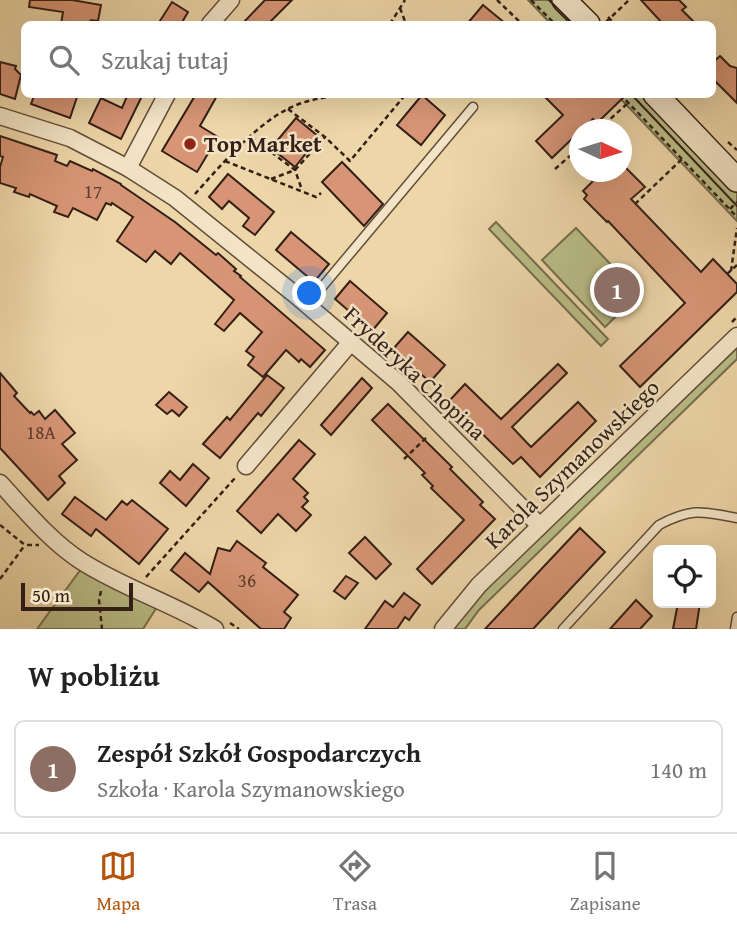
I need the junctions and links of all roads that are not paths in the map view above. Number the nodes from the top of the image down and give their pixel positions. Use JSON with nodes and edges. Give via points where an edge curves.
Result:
{"nodes":[{"id":1,"x":231,"y":0,"type":"edge"},
{"id":2,"x":564,"y":0,"type":"edge"},
{"id":3,"x":213,"y":21,"type":"edge"},
{"id":4,"x":585,"y":21,"type":"edge"},
{"id":5,"x":165,"y":98,"type":"edge"},
{"id":6,"x":659,"y":98,"type":"edge"},
{"id":7,"x":473,"y":107,"type":"dead end"},
{"id":8,"x":0,"y":116,"type":"edge"},
{"id":9,"x":128,"y":168,"type":"junction"},
{"id":10,"x":737,"y":180,"type":"edge"},
{"id":11,"x":307,"y":305,"type":"junction"},
{"id":12,"x":737,"y":336,"type":"edge"},
{"id":13,"x":351,"y":342,"type":"junction"},
{"id":14,"x":246,"y":466,"type":"road end"},
{"id":15,"x":0,"y":483,"type":"edge"},
{"id":16,"x":737,"y":518,"type":"edge"},
{"id":17,"x":540,"y":526,"type":"junction"},
{"id":18,"x":737,"y":617,"type":"edge"},
{"id":19,"x":215,"y":629,"type":"edge"},
{"id":20,"x":443,"y":629,"type":"edge"},
{"id":21,"x":563,"y":629,"type":"edge"},
{"id":22,"x":735,"y":629,"type":"edge"}],
"edges":[{"from":1,"to":3,"type":"street"},
{"from":2,"to":4,"type":"main road"},
{"from":5,"to":9,"type":"street"},
{"from":6,"to":10,"type":"main road"},
{"from":7,"to":11,"type":"lane"},
{"from":8,"to":9,"type":"street","name":"Fryderyka Chopina","via":[[70,138]]},
{"from":9,"to":11,"type":"street","name":"Fryderyka Chopina","via":[[184,206]]},
{"from":11,"to":13,"type":"street","name":"Fryderyka Chopina"},
{"from":12,"to":17,"type":"street","name":"Karola Szymanowskiego"},
{"from":13,"to":14,"type":"street"},
{"from":13,"to":17,"type":"street","name":"Fryderyka Chopina","via":[[399,383]]},
{"from":15,"to":19,"type":"street","via":[[79,560]]},
{"from":16,"to":21,"type":"lane","via":[[703,512],[678,515],[659,525]]},
{"from":17,"to":20,"type":"street","name":"Karola Szymanowskiego","via":[[479,585]]},
{"from":18,"to":22,"type":"lane"}]}
